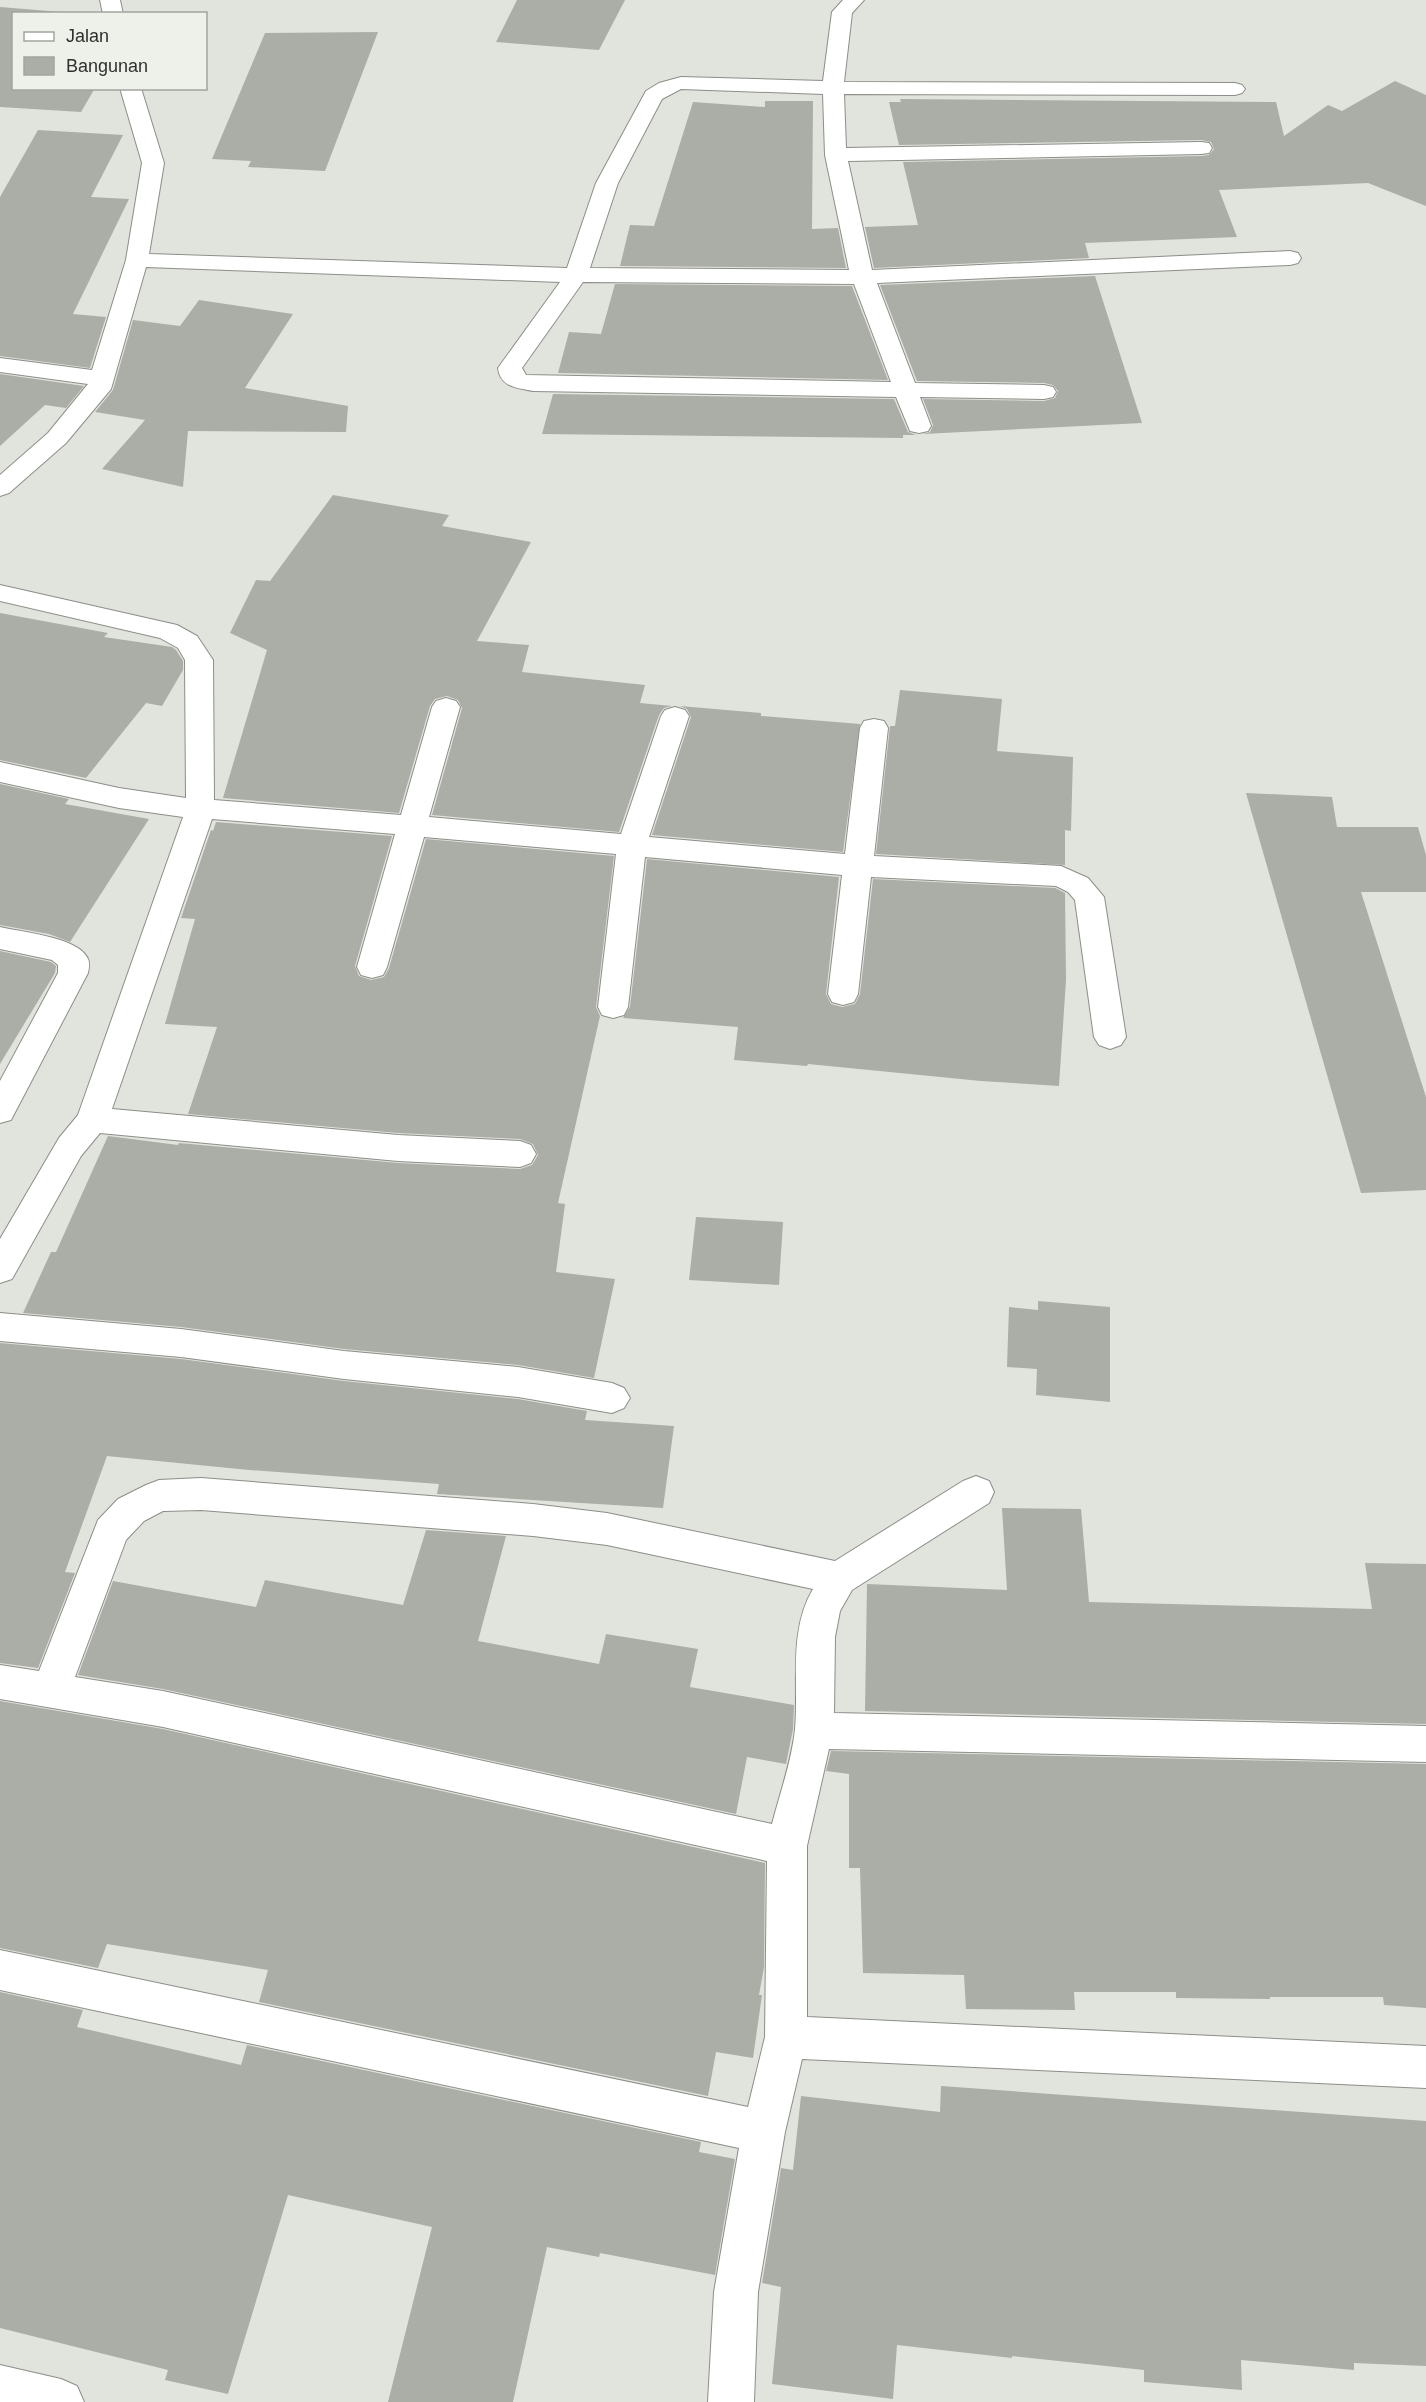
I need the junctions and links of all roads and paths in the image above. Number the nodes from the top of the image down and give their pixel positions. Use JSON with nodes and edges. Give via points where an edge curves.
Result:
{"nodes":[{"id":1,"x":854,"y":0,"type":"edge"},
{"id":2,"x":833,"y":88,"type":"junction"},
{"id":3,"x":1235,"y":89,"type":"dead end"},
{"id":4,"x":131,"y":90,"type":"edge"},
{"id":5,"x":1201,"y":148,"type":"dead end"},
{"id":6,"x":836,"y":155,"type":"junction"},
{"id":7,"x":1290,"y":258,"type":"dead end"},
{"id":8,"x":137,"y":260,"type":"junction"},
{"id":9,"x":568,"y":275,"type":"junction"},
{"id":10,"x":864,"y":278,"type":"junction"},
{"id":11,"x":0,"y":365,"type":"edge"},
{"id":12,"x":102,"y":379,"type":"junction"},
{"id":13,"x":905,"y":388,"type":"junction"},
{"id":14,"x":1044,"y":392,"type":"dead end"},
{"id":15,"x":919,"y":426,"type":"dead end"},
{"id":16,"x":0,"y":488,"type":"edge"},
{"id":17,"x":0,"y":593,"type":"edge"},
{"id":18,"x":446,"y":707,"type":"dead end"},
{"id":19,"x":675,"y":716,"type":"dead end"},
{"id":20,"x":874,"y":729,"type":"dead end"},
{"id":21,"x":0,"y":772,"type":"edge"},
{"id":22,"x":192,"y":809,"type":"junction"},
{"id":23,"x":412,"y":827,"type":"junction"},
{"id":24,"x":632,"y":844,"type":"junction"},
{"id":25,"x":859,"y":866,"type":"junction"},
{"id":26,"x":0,"y":938,"type":"edge"},
{"id":27,"x":372,"y":967,"type":"dead end"},
{"id":28,"x":843,"y":994,"type":"dead end"},
{"id":29,"x":613,"y":1007,"type":"dead end"},
{"id":30,"x":1110,"y":1037,"type":"dead end"},
{"id":31,"x":0,"y":1111,"type":"edge"},
{"id":32,"x":92,"y":1119,"type":"junction"},
{"id":33,"x":520,"y":1154,"type":"dead end"},
{"id":34,"x":0,"y":1269,"type":"edge"},
{"id":35,"x":0,"y":1327,"type":"edge"},
{"id":36,"x":612,"y":1398,"type":"dead end"},
{"id":37,"x":976,"y":1492,"type":"dead end"},
{"id":38,"x":839,"y":1578,"type":"junction"},
{"id":39,"x":0,"y":1682,"type":"edge"},
{"id":40,"x":50,"y":1692,"type":"junction"},
{"id":41,"x":814,"y":1731,"type":"junction"},
{"id":42,"x":1426,"y":1744,"type":"edge"},
{"id":43,"x":787,"y":1846,"type":"junction"},
{"id":44,"x":0,"y":1970,"type":"edge"},
{"id":45,"x":786,"y":2037,"type":"junction"},
{"id":46,"x":1426,"y":2067,"type":"edge"},
{"id":47,"x":763,"y":2132,"type":"junction"},
{"id":48,"x":0,"y":2388,"type":"edge"},
{"id":49,"x":61,"y":2402,"type":"edge"},
{"id":50,"x":731,"y":2402,"type":"edge"}],
"edges":[{"from":1,"to":2,"type":"street","via":[[842,12]]},
{"from":2,"to":3,"type":"street"},
{"from":2,"to":6,"type":"street"},
{"from":2,"to":9,"type":"street","via":[[681,83],[653,95],[608,183]]},
{"from":4,"to":8,"type":"street","via":[[153,163]]},
{"from":5,"to":6,"type":"street"},
{"from":6,"to":10,"type":"street"},
{"from":7,"to":10,"type":"street"},
{"from":8,"to":9,"type":"street"},
{"from":8,"to":12,"type":"street"},
{"from":9,"to":10,"type":"street"},
{"from":9,"to":13,"type":"street","via":[[510,368],[518,381]]},
{"from":10,"to":13,"type":"street"},
{"from":11,"to":12,"type":"street"},
{"from":12,"to":16,"type":"street","via":[[99,388],[57,438]]},
{"from":13,"to":14,"type":"street"},
{"from":13,"to":15,"type":"street"},
{"from":17,"to":22,"type":"street","via":[[168,631],[194,646],[199,660]]},
{"from":18,"to":23,"type":"street"},
{"from":19,"to":24,"type":"street"},
{"from":20,"to":25,"type":"street"},
{"from":21,"to":22,"type":"street","via":[[133,802]]},
{"from":22,"to":23,"type":"street"},
{"from":22,"to":32,"type":"street"},
{"from":23,"to":24,"type":"street"},
{"from":23,"to":27,"type":"street"},
{"from":24,"to":25,"type":"street"},
{"from":24,"to":29,"type":"street"},
{"from":25,"to":28,"type":"street"},
{"from":25,"to":30,"type":"street","via":[[1061,876],[1078,885],[1089,897]]},
{"from":26,"to":31,"type":"street","via":[[61,951],[74,961],[73,973]]},
{"from":32,"to":33,"type":"street","via":[[398,1148]]},
{"from":32,"to":34,"type":"street","via":[[70,1147]]},
{"from":35,"to":36,"type":"street","via":[[181,1343],[344,1365],[518,1382]]},
{"from":37,"to":38,"type":"street"},
{"from":38,"to":40,"type":"street","via":[[596,1527],[201,1494],[159,1496],[131,1510],[111,1531]]},
{"from":38,"to":41,"type":"street","via":[[822,1607],[816,1637]]},
{"from":39,"to":40,"type":"street"},
{"from":40,"to":43,"type":"street","via":[[163,1709]]},
{"from":41,"to":42,"type":"street"},
{"from":41,"to":43,"type":"street"},
{"from":43,"to":45,"type":"street"},
{"from":44,"to":47,"type":"street"},
{"from":45,"to":46,"type":"street"},
{"from":45,"to":47,"type":"street"},
{"from":47,"to":50,"type":"street","via":[[736,2292]]},
{"from":48,"to":49,"type":"street"}]}
